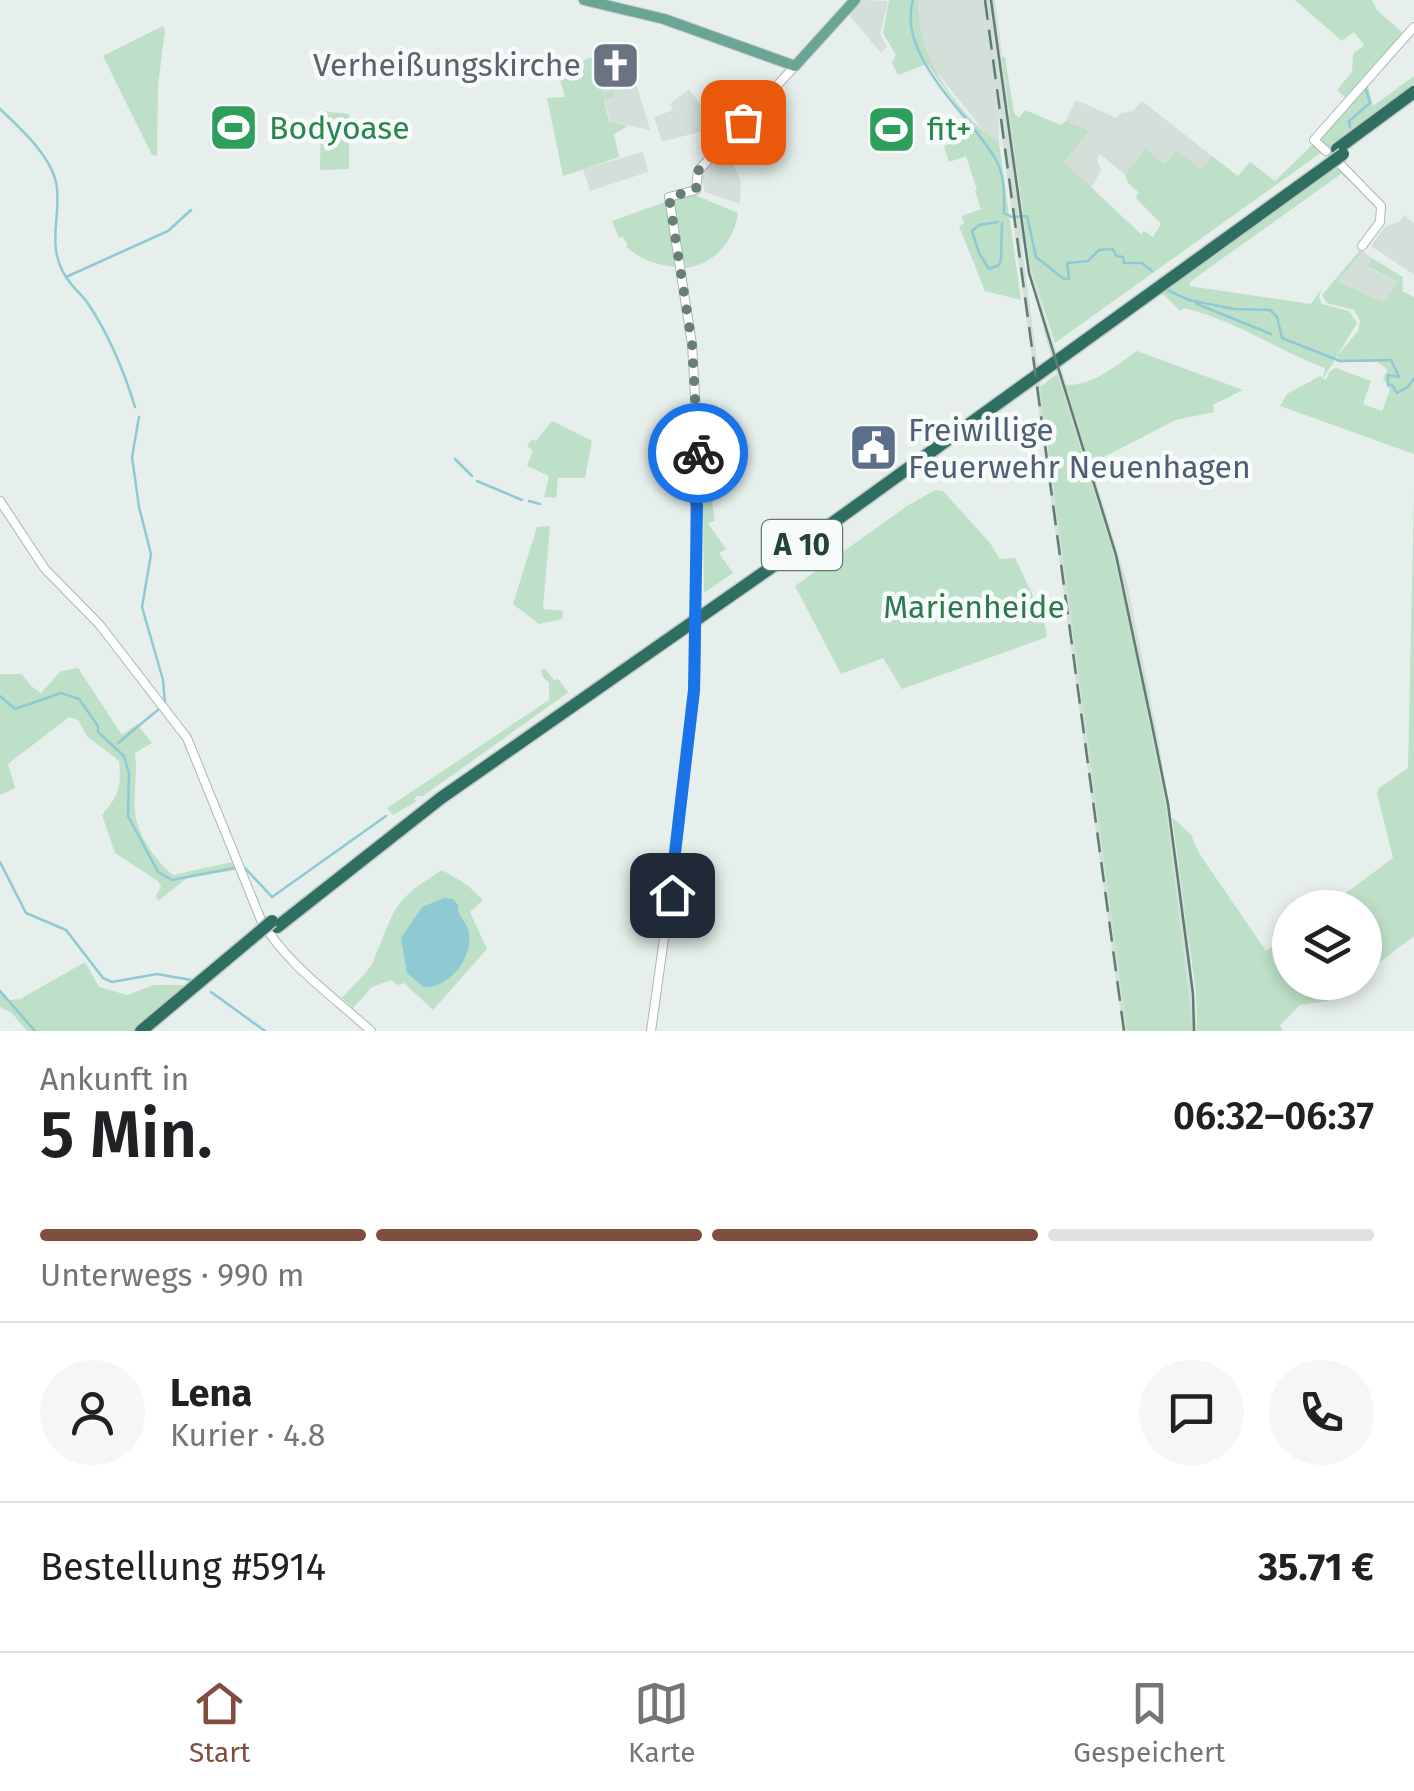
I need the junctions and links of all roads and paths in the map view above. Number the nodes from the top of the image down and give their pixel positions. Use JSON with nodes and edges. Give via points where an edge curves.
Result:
{"nodes":[{"id":1,"x":584,"y":0,"type":"edge"},
{"id":2,"x":855,"y":0,"type":"edge"},
{"id":3,"x":1414,"y":28,"type":"edge"},
{"id":4,"x":795,"y":66,"type":"junction"},
{"id":5,"x":1414,"y":92,"type":"edge"},
{"id":6,"x":1414,"y":102,"type":"edge"},
{"id":7,"x":1333,"y":157,"type":"junction"},
{"id":8,"x":1362,"y":246,"type":"dead end"},
{"id":9,"x":0,"y":501,"type":"edge"},
{"id":10,"x":260,"y":936,"type":"junction"},
{"id":11,"x":141,"y":1031,"type":"edge"},
{"id":12,"x":152,"y":1031,"type":"edge"},
{"id":13,"x":371,"y":1031,"type":"edge"},
{"id":14,"x":651,"y":1031,"type":"edge"}],
"edges":[{"from":1,"to":4,"type":"main road","via":[[656,17]]},
{"from":2,"to":4,"type":"main road"},
{"from":3,"to":7,"type":"street","via":[[1314,140]]},
{"from":4,"to":14,"type":"street","bridge":true,"via":[[698,171],[696,190],[669,197],[698,408],[696,636],[672,878],[680,883],[668,904]]},
{"from":5,"to":7,"type":"highway","number":"A 10"},
{"from":6,"to":7,"type":"highway","number":"A 10"},
{"from":7,"to":8,"type":"street","via":[[1380,206],[1380,222]]},
{"from":7,"to":10,"type":"highway","number":"A 10","bridge":true},
{"from":9,"to":13,"type":"street","via":[[44,569],[103,630],[186,738],[271,936]]},
{"from":10,"to":11,"type":"highway","number":"A 10"},
{"from":10,"to":12,"type":"highway","number":"A 10"}]}
